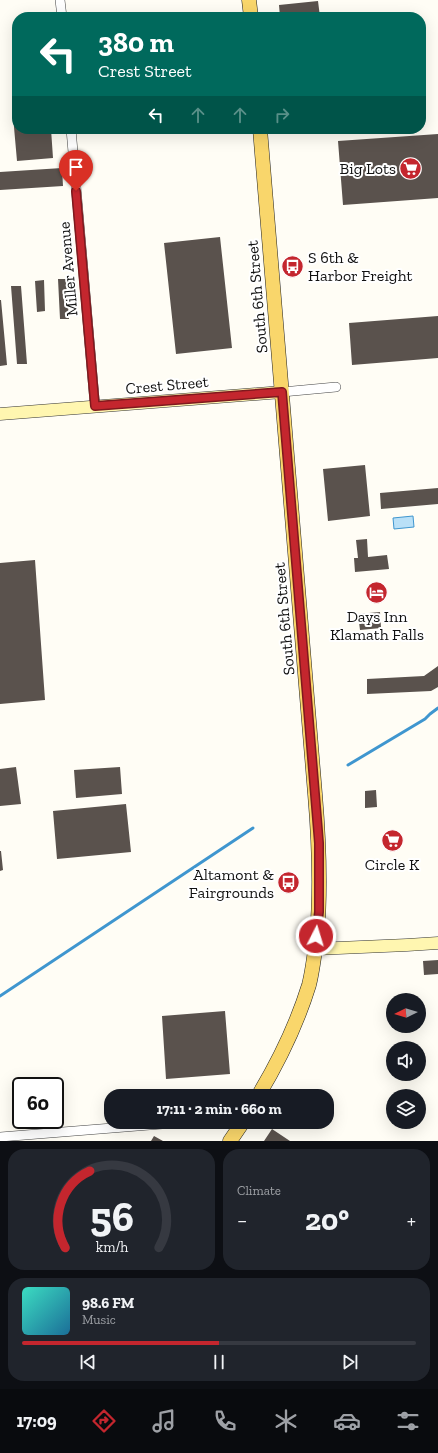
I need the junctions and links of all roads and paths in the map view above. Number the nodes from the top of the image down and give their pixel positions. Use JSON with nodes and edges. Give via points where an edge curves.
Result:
{"nodes":[{"id":1,"x":60,"y":0,"type":"edge"},
{"id":2,"x":249,"y":0,"type":"edge"},
{"id":3,"x":61,"y":12,"type":"edge"},
{"id":4,"x":250,"y":12,"type":"edge"},
{"id":5,"x":71,"y":134,"type":"edge"},
{"id":6,"x":260,"y":134,"type":"edge"},
{"id":7,"x":336,"y":387,"type":"dead end"},
{"id":8,"x":282,"y":392,"type":"junction"},
{"id":9,"x":95,"y":406,"type":"junction"},
{"id":10,"x":0,"y":414,"type":"edge"},
{"id":11,"x":438,"y":943,"type":"edge"},
{"id":12,"x":315,"y":949,"type":"junction"},
{"id":13,"x":262,"y":1089,"type":"edge"},
{"id":14,"x":105,"y":1129,"type":"edge"},
{"id":15,"x":238,"y":1129,"type":"edge"},
{"id":16,"x":240,"y":1129,"type":"edge"},
{"id":17,"x":0,"y":1138,"type":"edge"},
{"id":18,"x":230,"y":1141,"type":"edge"},
{"id":19,"x":236,"y":1141,"type":"edge"}],
"edges":[{"from":1,"to":3,"type":"street"},
{"from":2,"to":4,"type":"main road"},
{"from":5,"to":9,"type":"street","name":"Miller Avenue"},
{"from":6,"to":8,"type":"main road","name":"South 6th Street"},
{"from":7,"to":8,"type":"street","name":"Crest Street"},
{"from":8,"to":9,"type":"street","name":"Crest Street"},
{"from":8,"to":12,"type":"main road","name":"South 6th Street","via":[[319,843],[319,912]]},
{"from":9,"to":10,"type":"street","name":"Crest Street"},
{"from":11,"to":12,"type":"street"},
{"from":12,"to":13,"type":"main road","name":"South 6th Street","via":[[309,984],[296,1022],[276,1068]]},
{"from":14,"to":17,"type":"street"},
{"from":15,"to":18,"type":"main road"},
{"from":16,"to":19,"type":"main road"}]}
